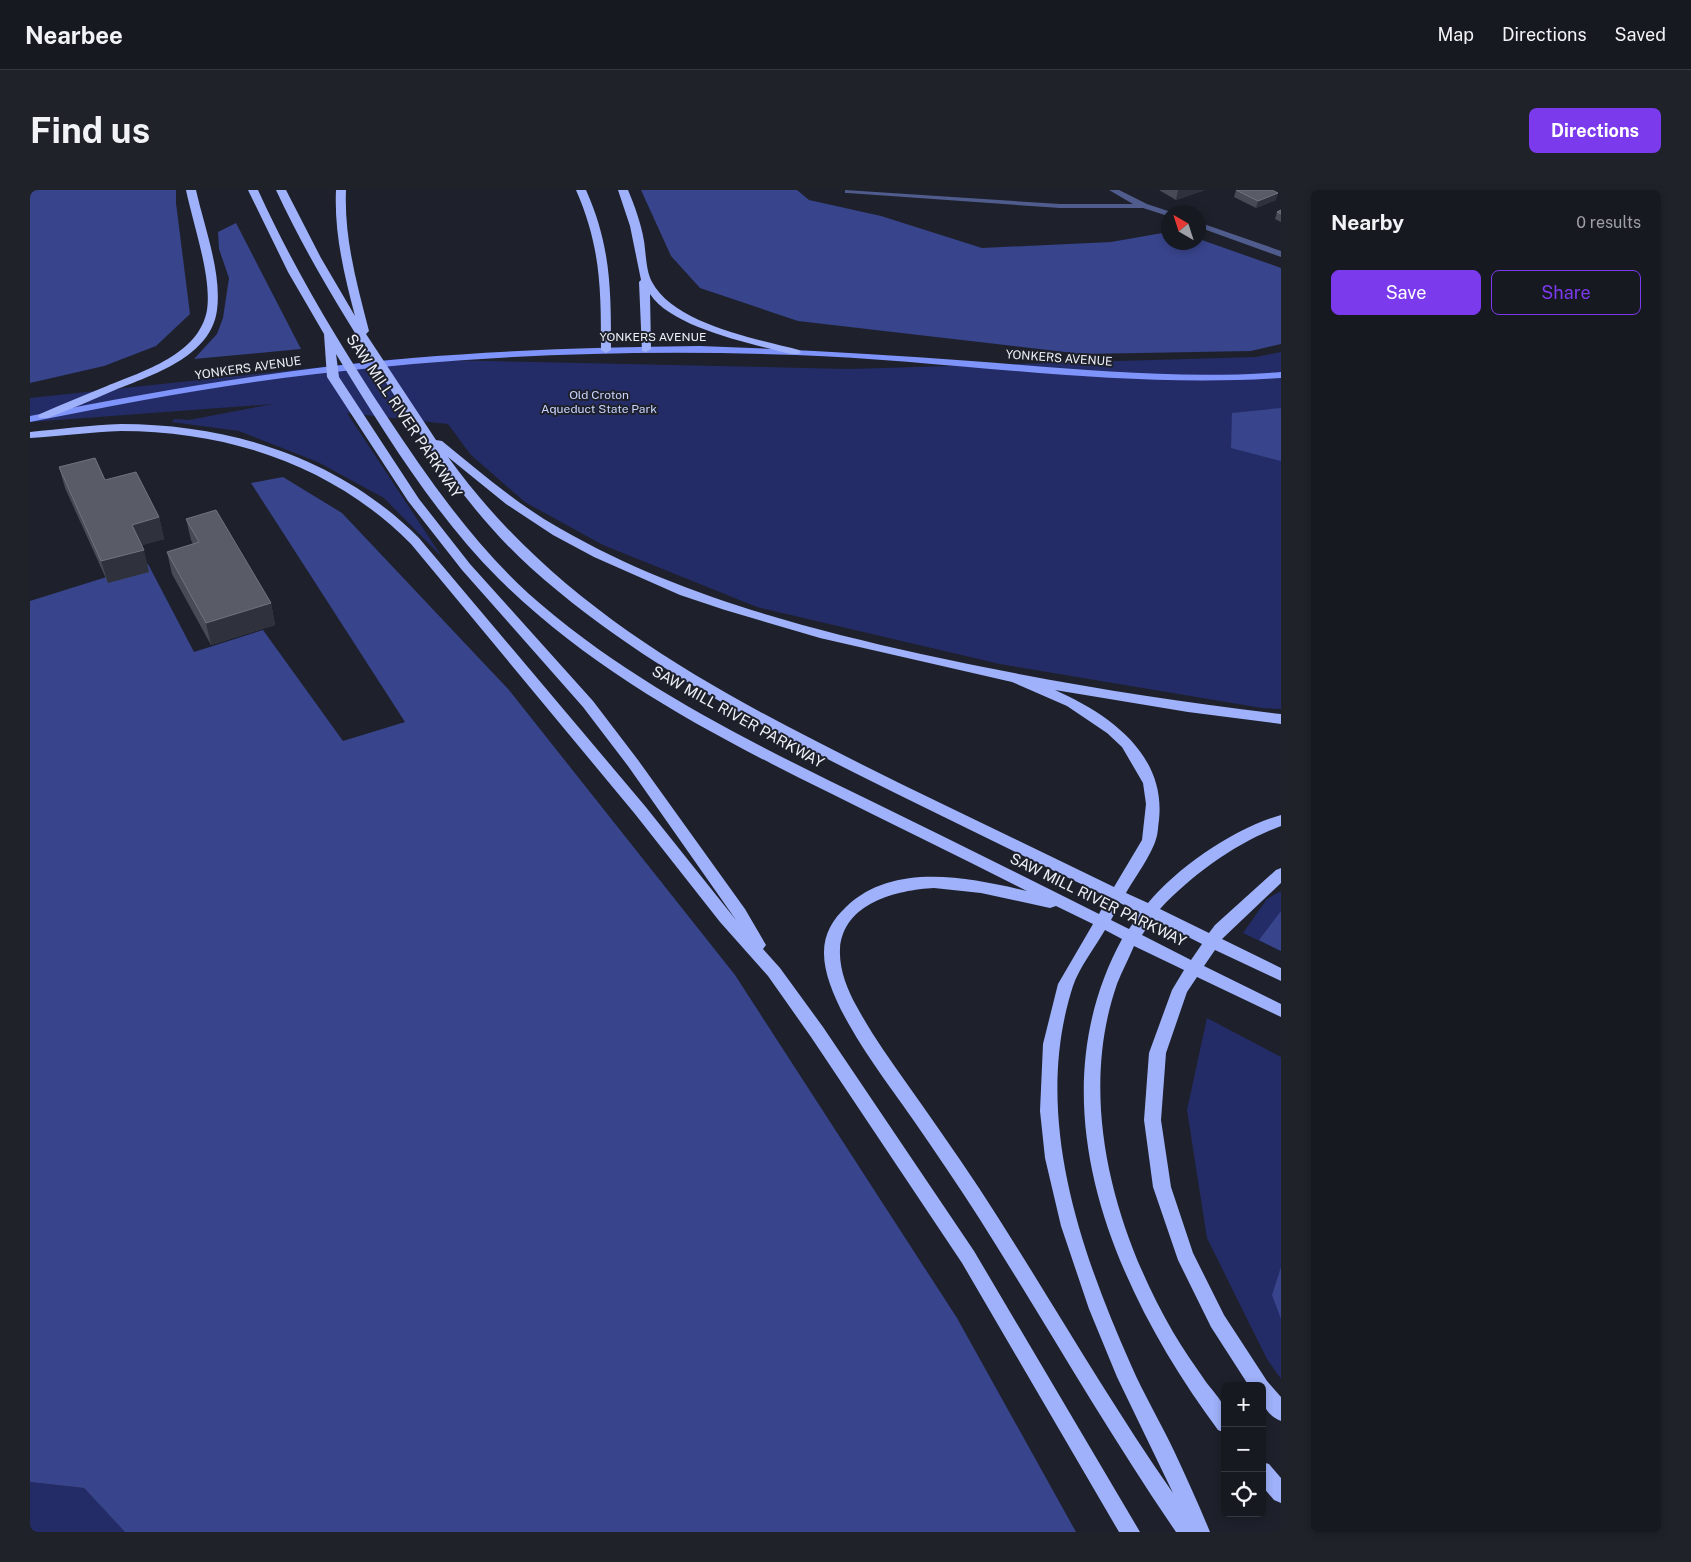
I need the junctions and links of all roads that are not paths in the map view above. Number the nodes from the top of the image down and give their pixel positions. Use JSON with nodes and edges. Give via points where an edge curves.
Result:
{"nodes":[{"id":1,"x":191,"y":190,"type":"edge"},
{"id":2,"x":253,"y":190,"type":"edge"},
{"id":3,"x":281,"y":190,"type":"edge"},
{"id":4,"x":341,"y":190,"type":"edge"},
{"id":5,"x":581,"y":190,"type":"edge"},
{"id":6,"x":623,"y":190,"type":"edge"},
{"id":7,"x":1113,"y":190,"type":"edge"},
{"id":8,"x":848,"y":191,"type":"edge"},
{"id":9,"x":1144,"y":206,"type":"junction"},
{"id":10,"x":1161,"y":212,"type":"edge"},
{"id":11,"x":1206,"y":227,"type":"edge"},
{"id":12,"x":1281,"y":254,"type":"edge"},
{"id":13,"x":643,"y":265,"type":"junction"},
{"id":14,"x":327,"y":333,"type":"junction"},
{"id":15,"x":366,"y":343,"type":"junction"},
{"id":16,"x":646,"y":349,"type":"junction"},
{"id":17,"x":606,"y":350,"type":"junction"},
{"id":18,"x":795,"y":352,"type":"junction"},
{"id":19,"x":1281,"y":376,"type":"edge"},
{"id":20,"x":44,"y":416,"type":"junction"},
{"id":21,"x":30,"y":419,"type":"edge"},
{"id":22,"x":421,"y":429,"type":"junction"},
{"id":23,"x":30,"y":435,"type":"edge"},
{"id":24,"x":1017,"y":679,"type":"junction"},
{"id":25,"x":1281,"y":719,"type":"edge"},
{"id":26,"x":1281,"y":820,"type":"edge"},
{"id":27,"x":1281,"y":874,"type":"edge"},
{"id":28,"x":1069,"y":905,"type":"junction"},
{"id":29,"x":774,"y":972,"type":"junction"},
{"id":30,"x":1281,"y":975,"type":"edge"},
{"id":31,"x":1281,"y":1011,"type":"edge"},
{"id":32,"x":1258,"y":1382,"type":"edge"},
{"id":33,"x":1266,"y":1393,"type":"edge"},
{"id":34,"x":1281,"y":1412,"type":"edge"},
{"id":35,"x":1221,"y":1418,"type":"edge"},
{"id":36,"x":1264,"y":1472,"type":"edge"},
{"id":37,"x":1281,"y":1493,"type":"edge"},
{"id":38,"x":1130,"y":1532,"type":"edge"},
{"id":39,"x":1188,"y":1532,"type":"edge"},
{"id":40,"x":1200,"y":1532,"type":"edge"}],
"edges":[{"from":1,"to":20,"type":"highway","via":[[212,294],[210,322],[204,333],[159,368]]},
{"from":2,"to":14,"type":"highway","name":"SAW MILL RIVER PARKWAY"},
{"from":3,"to":15,"type":"highway","name":"SAW MILL RIVER PARKWAY","via":[[326,278]]},
{"from":4,"to":15,"type":"highway","via":[[340,222]]},
{"from":5,"to":17,"type":"highway","via":[[603,250]]},
{"from":6,"to":13,"type":"highway","via":[[633,217]]},
{"from":7,"to":9,"type":"street"},
{"from":8,"to":9,"type":"street","via":[[1060,206]]},
{"from":9,"to":10,"type":"street"},
{"from":11,"to":12,"type":"street"},
{"from":13,"to":16,"type":"highway"},
{"from":13,"to":18,"type":"highway","via":[[651,291],[674,311],[723,331]]},
{"from":14,"to":28,"type":"highway","name":"SAW MILL RIVER PARKWAY","via":[[432,492],[495,568],[560,626],[642,685],[703,722]]},
{"from":14,"to":29,"type":"highway","via":[[333,377],[404,487],[456,556],[552,662],[616,740],[740,913]]},
{"from":15,"to":22,"type":"highway","name":"SAW MILL RIVER PARKWAY"},
{"from":16,"to":17,"type":"main road","name":"YONKERS AVENUE"},
{"from":16,"to":18,"type":"main road","name":"YONKERS AVENUE"},
{"from":17,"to":20,"type":"main road","name":"YONKERS AVENUE","via":[[414,360],[202,387]]},
{"from":18,"to":19,"type":"main road","name":"YONKERS AVENUE","via":[[1114,374],[1218,378]]},
{"from":20,"to":21,"type":"main road","name":"YONKERS AVENUE"},
{"from":22,"to":24,"type":"highway","via":[[536,519],[631,569],[716,602],[806,630]]},
{"from":22,"to":30,"type":"highway","name":"SAW MILL RIVER PARKWAY","via":[[454,476],[509,539],[565,591],[642,649],[782,730]]},
{"from":23,"to":29,"type":"highway","via":[[132,428],[230,440],[283,455],[369,500],[430,558],[640,810],[725,918]]},
{"from":24,"to":25,"type":"highway"},
{"from":24,"to":40,"type":"highway","via":[[1072,703],[1112,730],[1127,744],[1150,783],[1153,804],[1149,840],[1066,984],[1051,1044],[1048,1110],[1054,1158],[1070,1226],[1098,1309]]},
{"from":26,"to":35,"type":"highway","via":[[1211,857],[1154,907],[1137,930],[1110,983],[1102,1010],[1093,1071],[1092,1104],[1100,1171],[1123,1247],[1160,1327]]},
{"from":27,"to":32,"type":"highway","via":[[1244,904],[1199,958],[1172,1006],[1156,1056],[1152,1083],[1153,1141],[1179,1241],[1210,1308]]},
{"from":28,"to":31,"type":"highway","name":"SAW MILL RIVER PARKWAY"},
{"from":28,"to":39,"type":"highway","via":[[937,881],[906,883],[882,890],[851,910],[834,938],[832,962],[839,987],[870,1044],[996,1228],[1146,1472]]},
{"from":29,"to":38,"type":"highway","via":[[968,1257]]},
{"from":33,"to":34,"type":"highway"},
{"from":36,"to":37,"type":"highway"}]}
